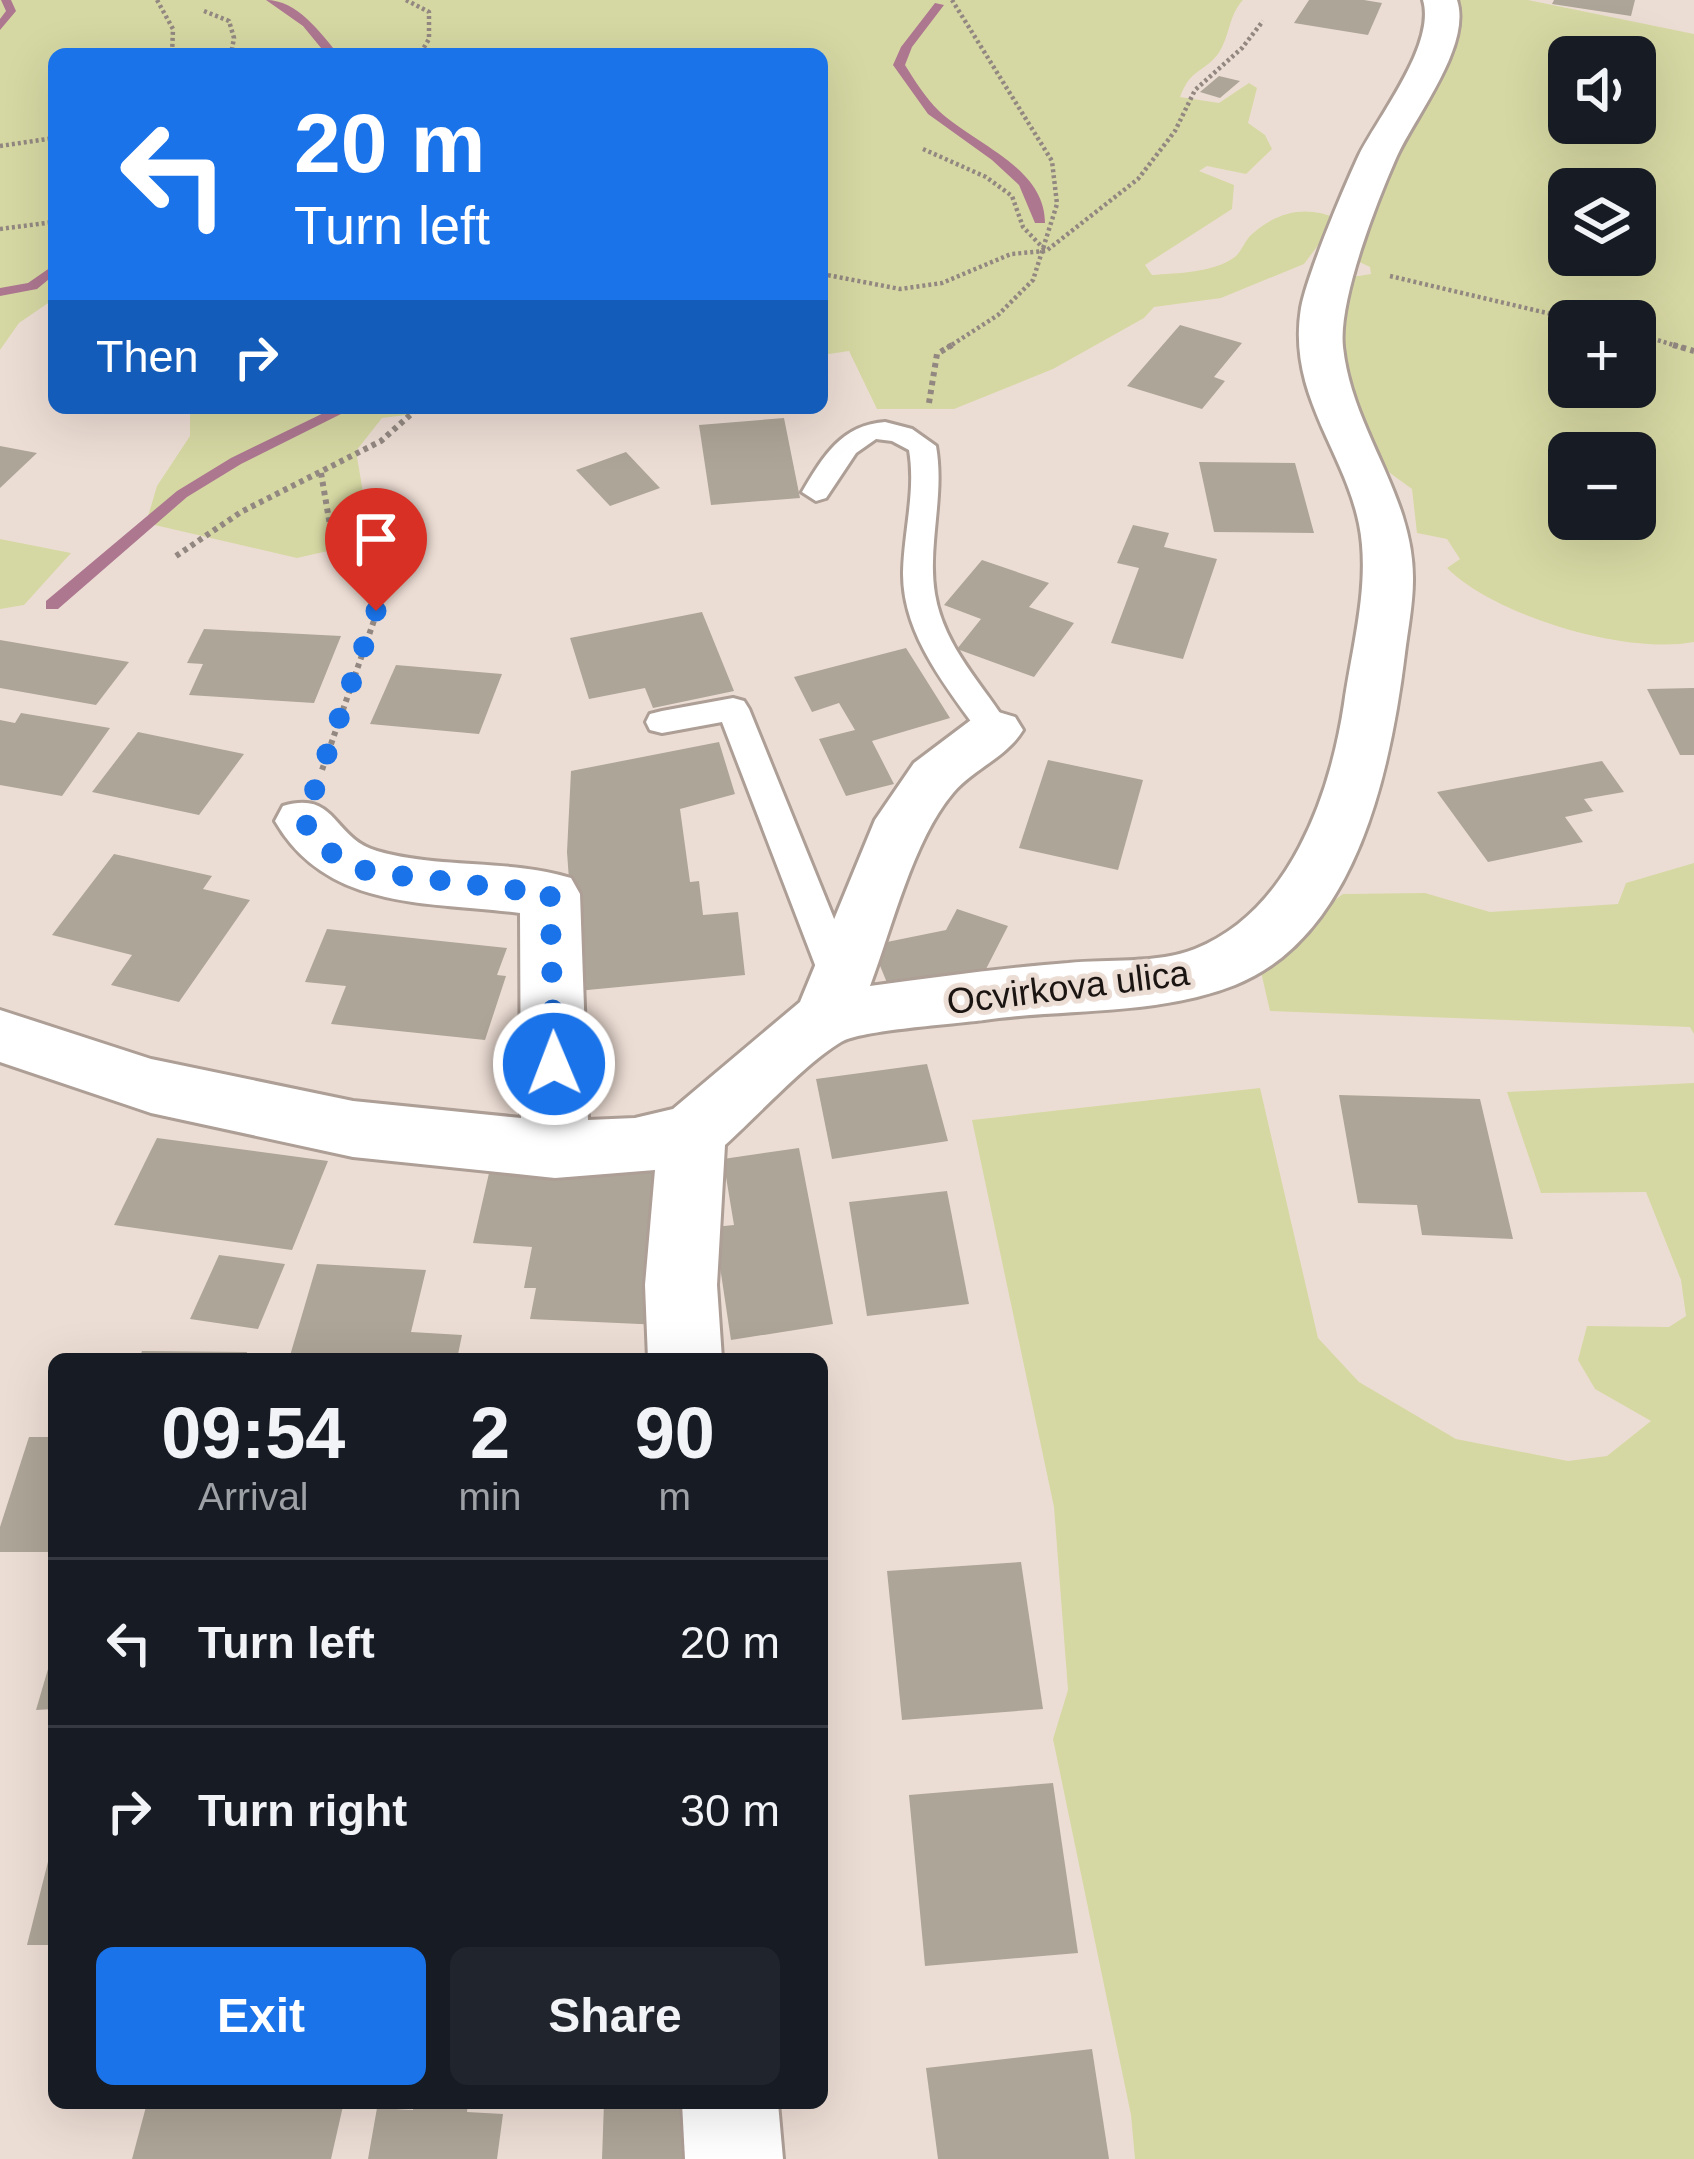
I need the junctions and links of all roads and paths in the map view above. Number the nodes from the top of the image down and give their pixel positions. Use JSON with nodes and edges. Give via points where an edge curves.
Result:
{"nodes":[{"id":1,"x":158,"y":0,"type":"edge"},
{"id":2,"x":406,"y":0,"type":"edge"},
{"id":3,"x":952,"y":0,"type":"edge"},
{"id":4,"x":1440,"y":0,"type":"edge"},
{"id":5,"x":204,"y":10,"type":"dead end"},
{"id":6,"x":1263,"y":21,"type":"dead end"},
{"id":7,"x":172,"y":48,"type":"edge"},
{"id":8,"x":232,"y":48,"type":"edge"},
{"id":9,"x":424,"y":48,"type":"edge"},
{"id":10,"x":48,"y":139,"type":"edge"},
{"id":11,"x":0,"y":146,"type":"edge"},
{"id":12,"x":923,"y":149,"type":"dead end"},
{"id":13,"x":48,"y":222,"type":"edge"},
{"id":14,"x":0,"y":229,"type":"edge"},
{"id":15,"x":1046,"y":251,"type":"junction"},
{"id":16,"x":1336,"y":262,"type":"junction"},
{"id":17,"x":828,"y":276,"type":"edge"},
{"id":18,"x":1548,"y":313,"type":"edge"},
{"id":19,"x":1656,"y":339,"type":"edge"},
{"id":20,"x":1694,"y":351,"type":"edge"},
{"id":21,"x":411,"y":414,"type":"edge"},
{"id":22,"x":922,"y":446,"type":"junction"},
{"id":23,"x":321,"y":473,"type":"junction"},
{"id":24,"x":816,"y":492,"type":"dead end"},
{"id":25,"x":176,"y":556,"type":"dead end"},
{"id":26,"x":662,"y":722,"type":"dead end"},
{"id":27,"x":995,"y":730,"type":"joint"},
{"id":28,"x":304,"y":821,"type":"joint"},
{"id":29,"x":834,"y":1000,"type":"junction"},
{"id":30,"x":0,"y":1036,"type":"edge"},
{"id":31,"x":692,"y":1133,"type":"junction"},
{"id":32,"x":555,"y":1150,"type":"junction"},
{"id":33,"x":685,"y":1353,"type":"edge"},
{"id":34,"x":730,"y":2109,"type":"edge"},
{"id":35,"x":734,"y":2159,"type":"edge"}],
"edges":[{"from":1,"to":7,"type":"path","via":[[173,29]]},
{"from":2,"to":9,"type":"path","via":[[429,12]]},
{"from":3,"to":15,"type":"path","via":[[1052,161],[1057,204]]},
{"from":4,"to":16,"type":"street","name":"Ocvirkova ulica","via":[[1446,19]]},
{"from":5,"to":8,"type":"path","via":[[229,21]]},
{"from":6,"to":15,"type":"path","via":[[1195,90],[1138,179]]},
{"from":10,"to":11,"type":"path"},
{"from":12,"to":15,"type":"path","via":[[1012,196],[1023,226]]},
{"from":13,"to":14,"type":"path"},
{"from":15,"to":17,"type":"path","via":[[900,289]]},
{"from":15,"to":22,"type":"path","via":[[1033,280],[998,315],[937,354]]},
{"from":16,"to":18,"type":"path"},
{"from":16,"to":29,"type":"street","name":"Ocvirkova ulica","via":[[1321,348],[1336,409],[1384,524],[1388,582],[1365,748],[1314,882],[1247,949],[1179,978]]},
{"from":19,"to":20,"type":"path"},
{"from":21,"to":23,"type":"path","via":[[382,441]]},
{"from":22,"to":24,"type":"lane","via":[[904,434],[861,434],[844,444]]},
{"from":22,"to":27,"type":"lane","via":[[922,612]]},
{"from":23,"to":25,"type":"path"},
{"from":23,"to":28,"type":"path","via":[[332,537],[376,611]]},
{"from":26,"to":29,"type":"lane","via":[[733,709]]},
{"from":27,"to":29,"type":"street","via":[[934,777],[904,820]]},
{"from":28,"to":32,"type":"street","via":[[318,845],[370,872],[550,894]]},
{"from":29,"to":31,"type":"street"},
{"from":30,"to":32,"type":"street","via":[[152,1086],[352,1129]]},
{"from":31,"to":32,"type":"street"},
{"from":31,"to":33,"type":"street"},
{"from":34,"to":35,"type":"street"}]}
